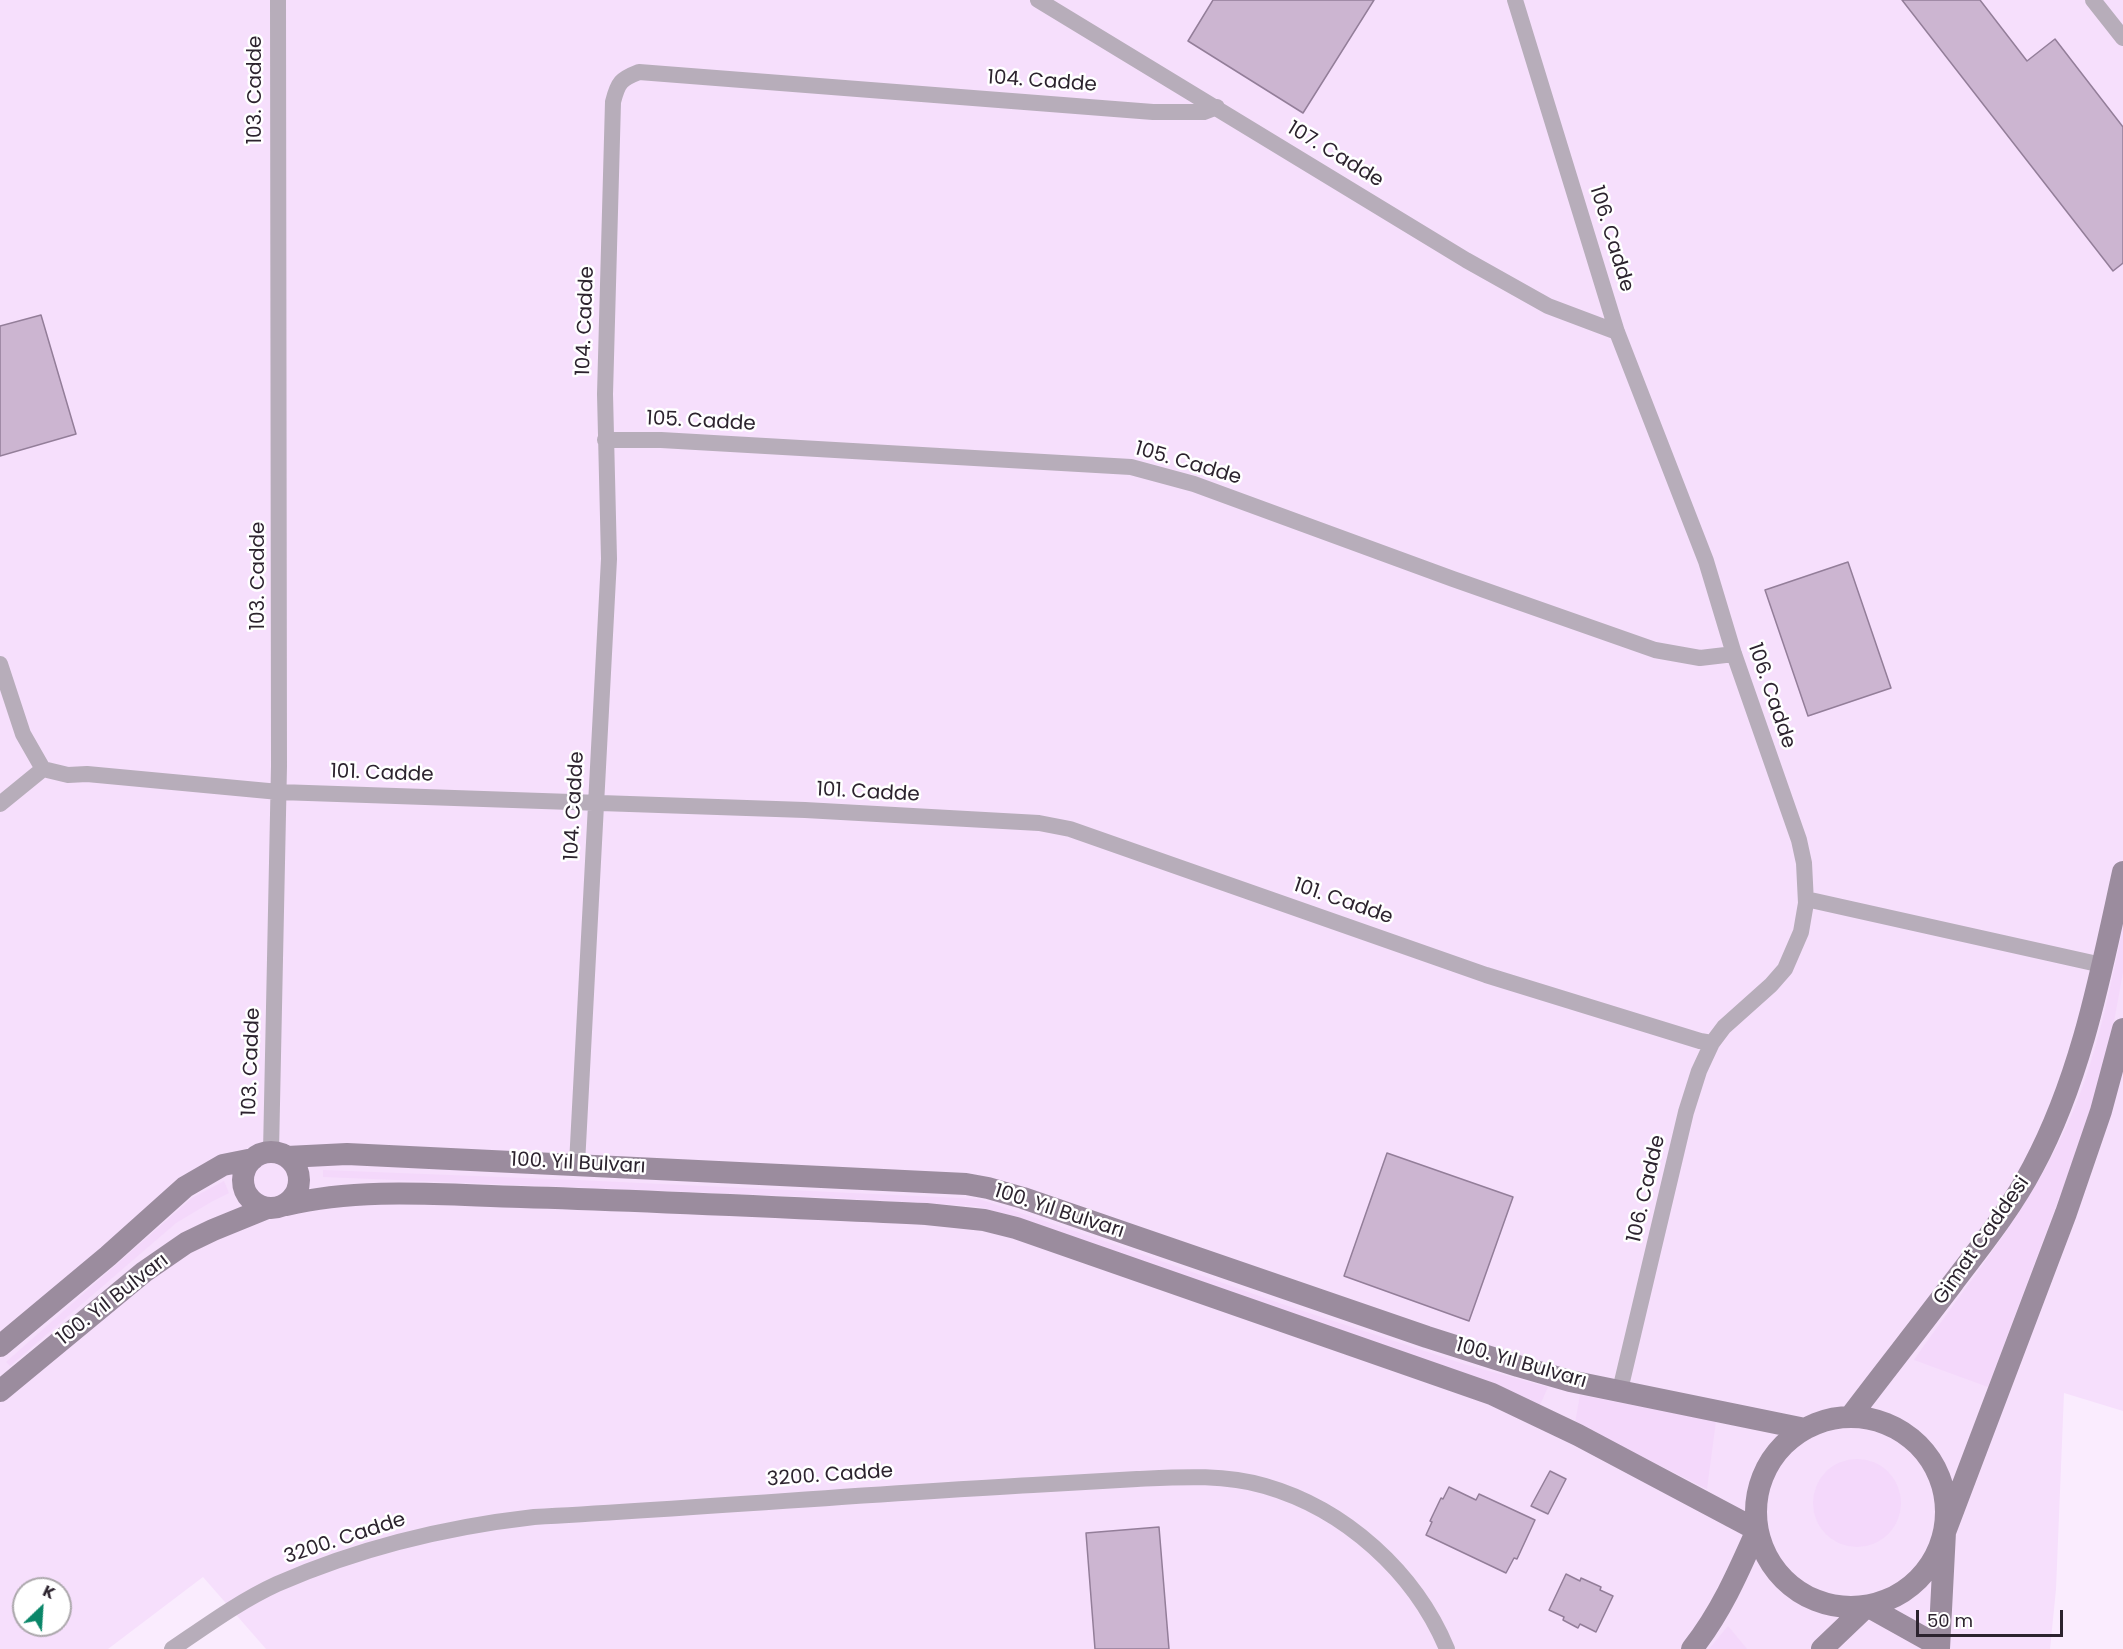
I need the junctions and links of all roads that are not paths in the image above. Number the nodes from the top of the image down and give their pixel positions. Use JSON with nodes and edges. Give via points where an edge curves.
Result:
{"nodes":[{"id":1,"x":278,"y":0,"type":"edge"},
{"id":2,"x":1038,"y":0,"type":"edge"},
{"id":3,"x":1515,"y":0,"type":"edge"},
{"id":4,"x":2093,"y":0,"type":"edge"},
{"id":5,"x":2123,"y":38,"type":"edge"},
{"id":6,"x":1217,"y":107,"type":"junction"},
{"id":7,"x":1617,"y":332,"type":"junction"},
{"id":8,"x":605,"y":440,"type":"junction"},
{"id":9,"x":1734,"y":654,"type":"junction"},
{"id":10,"x":0,"y":664,"type":"edge"},
{"id":11,"x":43,"y":769,"type":"junction"},
{"id":12,"x":279,"y":792,"type":"junction"},
{"id":13,"x":596,"y":802,"type":"junction"},
{"id":14,"x":0,"y":804,"type":"edge"},
{"id":15,"x":2123,"y":872,"type":"edge"},
{"id":16,"x":1806,"y":899,"type":"junction"},
{"id":17,"x":2102,"y":965,"type":"junction"},
{"id":18,"x":2123,"y":1029,"type":"edge"},
{"id":19,"x":1712,"y":1043,"type":"junction"},
{"id":20,"x":270,"y":1156,"type":"junction"},
{"id":21,"x":577,"y":1164,"type":"junction"},
{"id":22,"x":277,"y":1206,"type":"junction"},
{"id":23,"x":0,"y":1346,"type":"edge"},
{"id":24,"x":1620,"y":1390,"type":"junction"},
{"id":25,"x":0,"y":1391,"type":"edge"},
{"id":26,"x":1850,"y":1417,"type":"junction"},
{"id":27,"x":1805,"y":1429,"type":"junction"},
{"id":28,"x":1757,"y":1530,"type":"junction"},
{"id":29,"x":1945,"y":1532,"type":"junction"},
{"id":30,"x":1867,"y":1606,"type":"junction"},
{"id":31,"x":1939,"y":1647,"type":"edge"},
{"id":32,"x":172,"y":1649,"type":"edge"},
{"id":33,"x":1447,"y":1649,"type":"edge"},
{"id":34,"x":1692,"y":1649,"type":"edge"},
{"id":35,"x":1822,"y":1649,"type":"edge"}],
"edges":[{"from":1,"to":12,"type":"street","name":"103. Cadde"},
{"from":2,"to":6,"type":"street","name":"107. Cadde"},
{"from":3,"to":7,"type":"street","name":"106. Cadde"},
{"from":4,"to":5,"type":"street"},
{"from":6,"to":7,"type":"street","name":"107. Cadde","via":[[1466,260],[1548,306]]},
{"from":6,"to":8,"type":"street","name":"104. Cadde","via":[[1204,112],[1154,112],[639,72],[626,77],[617,86],[613,102]]},
{"from":7,"to":9,"type":"street","name":"106. Cadde","via":[[1706,561]]},
{"from":8,"to":9,"type":"street","name":"105. Cadde","via":[[1131,467],[1194,484],[1655,650],[1700,658]]},
{"from":8,"to":13,"type":"street","name":"104. Cadde","via":[[609,559]]},
{"from":9,"to":16,"type":"street","name":"106. Cadde","via":[[1798,840]]},
{"from":10,"to":11,"type":"street","via":[[23,734]]},
{"from":11,"to":12,"type":"street","name":"101. Cadde","via":[[68,775]]},
{"from":11,"to":14,"type":"street"},
{"from":12,"to":13,"type":"street","name":"101. Cadde"},
{"from":12,"to":20,"type":"street","name":"103. Cadde"},
{"from":13,"to":19,"type":"street","name":"101. Cadde","via":[[1039,823],[1070,829],[1485,975]]},
{"from":13,"to":21,"type":"street","name":"104. Cadde"},
{"from":15,"to":17,"type":"main road","name":"Gimat Caddesi"},
{"from":16,"to":17,"type":"street"},
{"from":16,"to":19,"type":"street","name":"106. Cadde","via":[[1801,932],[1785,969]]},
{"from":17,"to":26,"type":"main road","name":"Gimat Caddesi","via":[[2076,1066],[2034,1167],[1980,1248]]},
{"from":18,"to":29,"type":"main road","via":[[2087,1154]]},
{"from":19,"to":24,"type":"street","name":"106. Cadde","via":[[1686,1112]]},
{"from":20,"to":21,"type":"main road","name":"100. Yıl Bulvarı","via":[[347,1154]]},
{"from":20,"to":22,"type":"main road","via":[[298,1172],[297,1191]]},
{"from":20,"to":22,"type":"main road","via":[[244,1174],[246,1192],[258,1206]]},
{"from":20,"to":23,"type":"main road","name":"100. Yıl Bulvarı","via":[[223,1165],[185,1187]]},
{"from":21,"to":24,"type":"main road","name":"100. Yıl Bulvarı","via":[[988,1188],[1470,1351],[1570,1381]]},
{"from":22,"to":25,"type":"main road","name":"100. Yıl Bulvarı","via":[[186,1243],[144,1272]]},
{"from":22,"to":28,"type":"main road","name":"100. Yıl Bulvarı","via":[[347,1195],[398,1193],[926,1214],[984,1220],[1492,1394]]},
{"from":24,"to":27,"type":"main road","name":"100. Yıl Bulvarı"},
{"from":26,"to":27,"type":"main road","via":[[1827,1420]]},
{"from":26,"to":29,"type":"main road","via":[[1879,1421],[1904,1433],[1925,1452],[1940,1477],[1946,1504]]},
{"from":27,"to":28,"type":"main road","via":[[1785,1443],[1770,1461],[1760,1483]]},
{"from":28,"to":30,"type":"main road","via":[[1764,1553],[1795,1589],[1816,1601],[1839,1607]]},
{"from":28,"to":34,"type":"main road","via":[[1724,1602]]},
{"from":29,"to":30,"type":"main road","via":[[1935,1559],[1917,1581],[1898,1596]]},
{"from":29,"to":31,"type":"main road"},
{"from":30,"to":31,"type":"main road"},
{"from":30,"to":35,"type":"main road"},
{"from":32,"to":33,"type":"street","name":"3200. Cadde","via":[[278,1584],[370,1550],[482,1523],[1182,1476],[1230,1478],[1265,1486],[1306,1500],[1341,1521],[1397,1570],[1434,1622]]}]}
